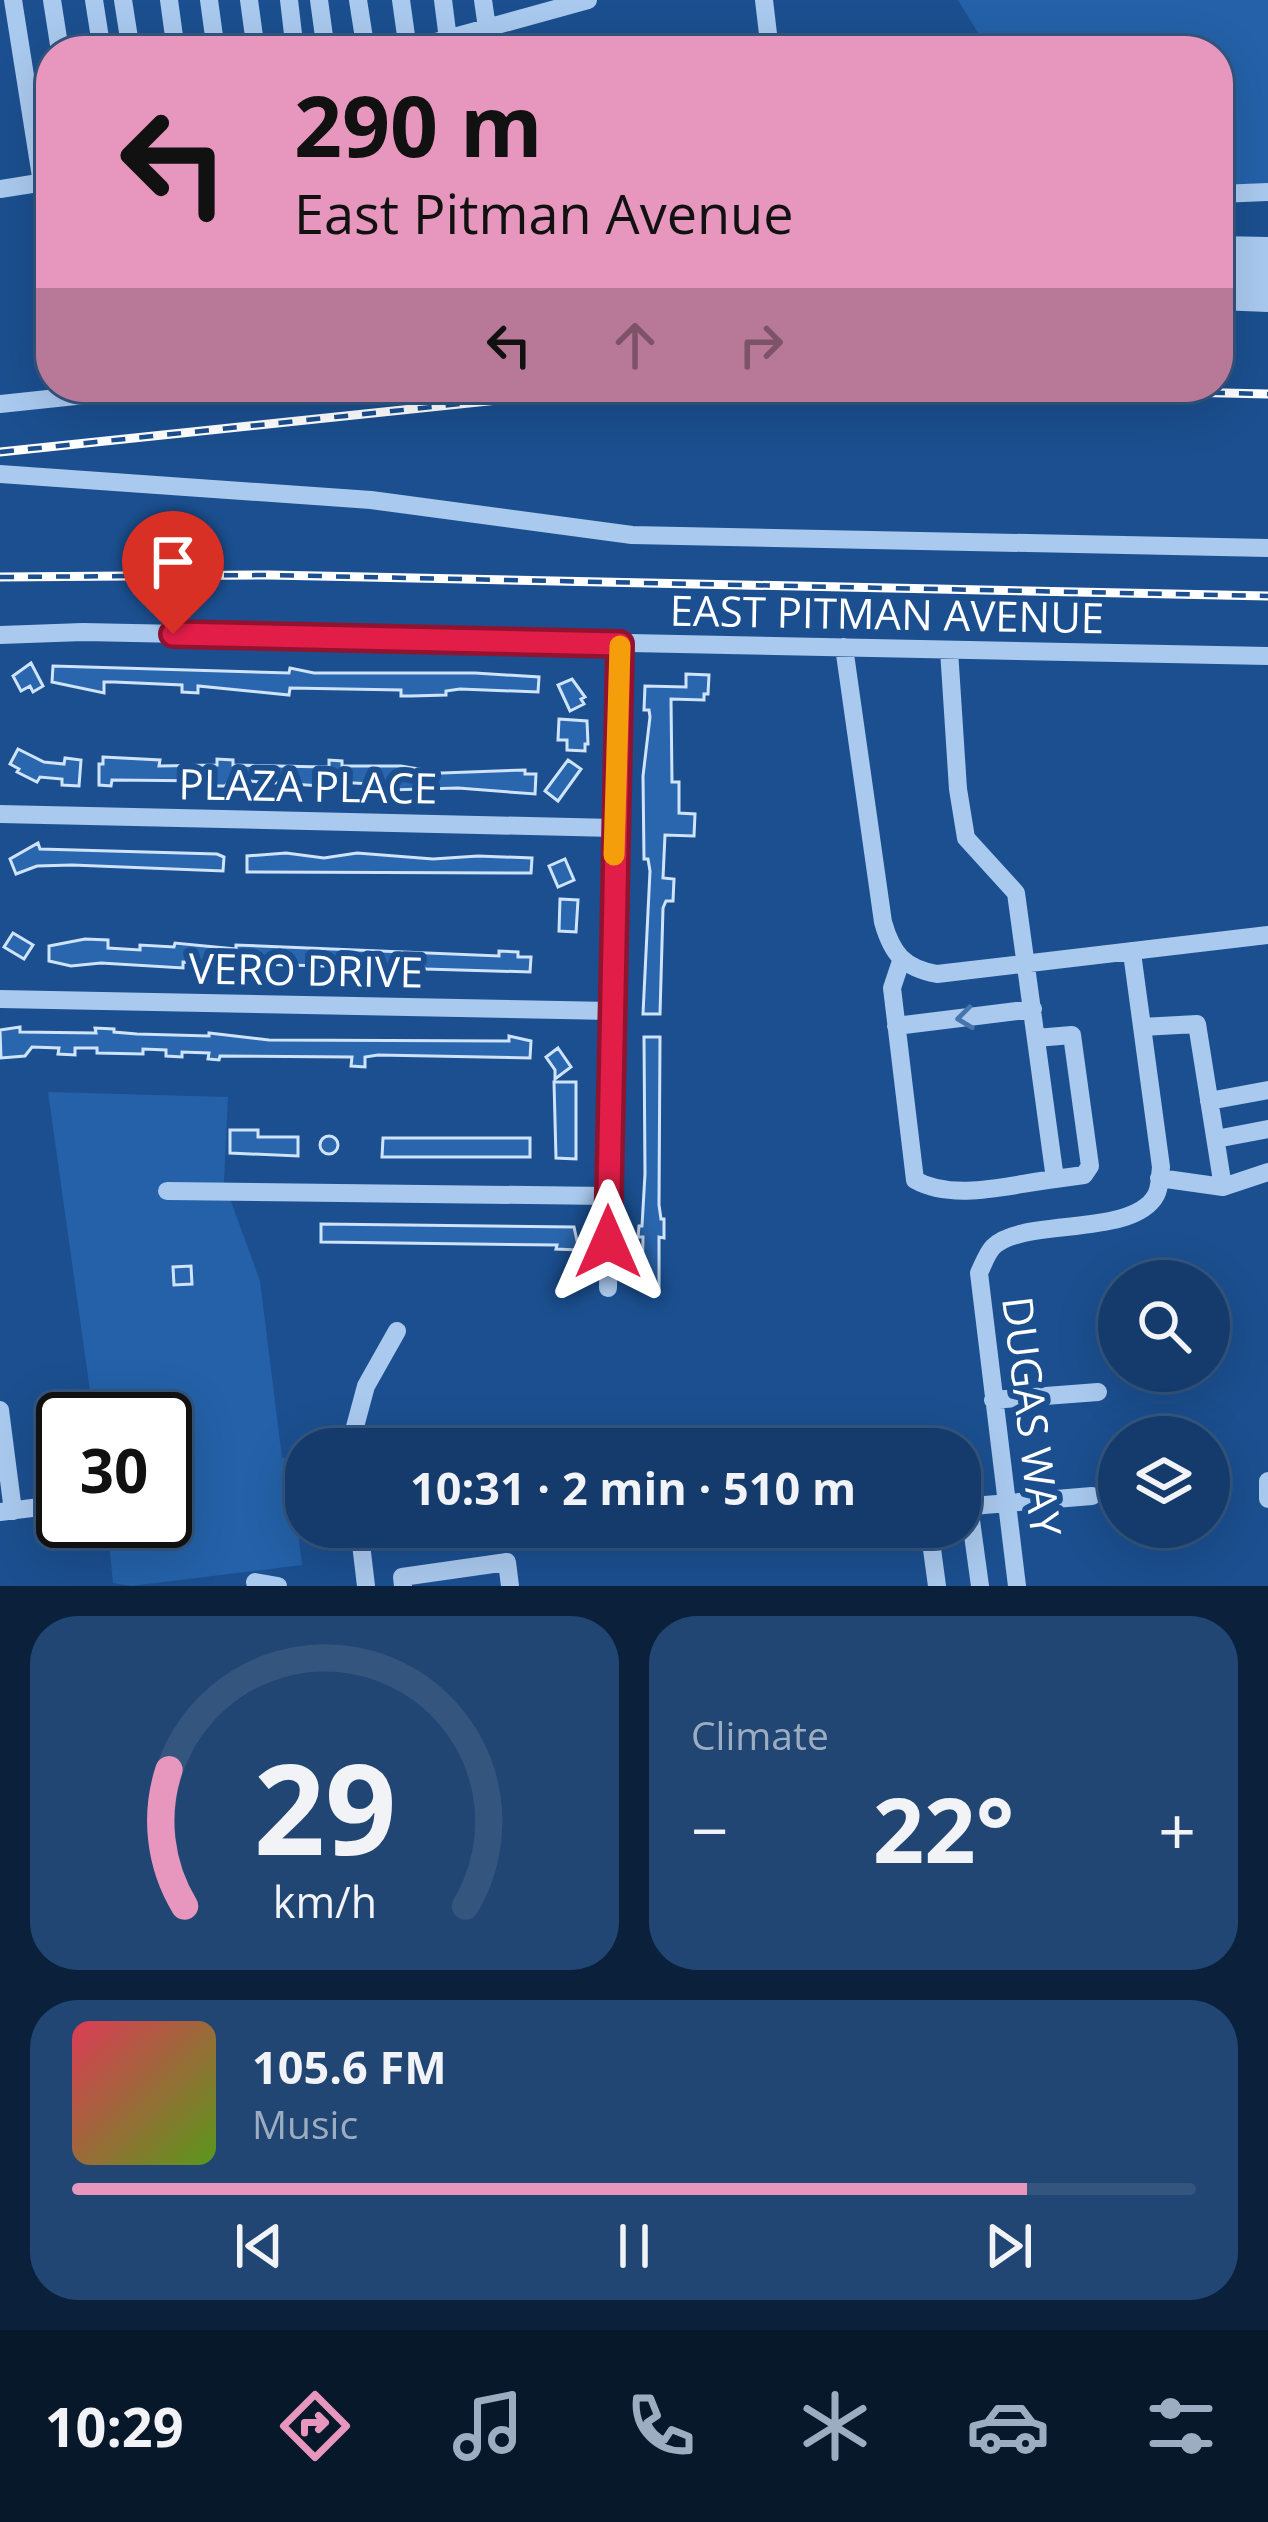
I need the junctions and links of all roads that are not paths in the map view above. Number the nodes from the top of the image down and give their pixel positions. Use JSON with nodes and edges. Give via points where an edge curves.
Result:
{"nodes":[{"id":1,"x":14,"y":0,"type":"edge"},
{"id":2,"x":52,"y":0,"type":"edge"},
{"id":3,"x":94,"y":0,"type":"edge"},
{"id":4,"x":123,"y":0,"type":"edge"},
{"id":5,"x":169,"y":0,"type":"edge"},
{"id":6,"x":208,"y":0,"type":"edge"},
{"id":7,"x":249,"y":0,"type":"edge"},
{"id":8,"x":289,"y":0,"type":"edge"},
{"id":9,"x":320,"y":0,"type":"edge"},
{"id":10,"x":358,"y":0,"type":"edge"},
{"id":11,"x":401,"y":0,"type":"edge"},
{"id":12,"x":443,"y":0,"type":"edge"},
{"id":13,"x":483,"y":0,"type":"edge"},
{"id":14,"x":764,"y":0,"type":"edge"},
{"id":15,"x":575,"y":2,"type":"edge"},
{"id":16,"x":524,"y":9,"type":"edge"},
{"id":17,"x":487,"y":28,"type":"junction"},
{"id":18,"x":58,"y":36,"type":"edge"},
{"id":19,"x":100,"y":36,"type":"edge"},
{"id":20,"x":129,"y":36,"type":"edge"},
{"id":21,"x":174,"y":36,"type":"edge"},
{"id":22,"x":214,"y":36,"type":"edge"},
{"id":23,"x":254,"y":36,"type":"edge"},
{"id":24,"x":294,"y":36,"type":"edge"},
{"id":25,"x":324,"y":36,"type":"edge"},
{"id":26,"x":364,"y":36,"type":"edge"},
{"id":27,"x":405,"y":36,"type":"edge"},
{"id":28,"x":448,"y":36,"type":"edge"},
{"id":29,"x":459,"y":36,"type":"edge"},
{"id":30,"x":768,"y":36,"type":"edge"},
{"id":31,"x":36,"y":125,"type":"edge"},
{"id":32,"x":36,"y":182,"type":"edge"},
{"id":33,"x":1,"y":184,"type":"edge"},
{"id":34,"x":1268,"y":192,"type":"edge"},
{"id":35,"x":1233,"y":193,"type":"edge"},
{"id":36,"x":1233,"y":245,"type":"edge"},
{"id":37,"x":1268,"y":246,"type":"edge"},
{"id":38,"x":1233,"y":261,"type":"edge"},
{"id":39,"x":1268,"y":262,"type":"edge"},
{"id":40,"x":1233,"y":274,"type":"edge"},
{"id":41,"x":1268,"y":275,"type":"edge"},
{"id":42,"x":1233,"y":289,"type":"edge"},
{"id":43,"x":1268,"y":290,"type":"edge"},
{"id":44,"x":1233,"y":302,"type":"edge"},
{"id":45,"x":1268,"y":302,"type":"edge"},
{"id":46,"x":36,"y":400,"type":"edge"},
{"id":47,"x":0,"y":404,"type":"edge"},
{"id":48,"x":0,"y":474,"type":"edge"},
{"id":49,"x":1268,"y":548,"type":"edge"},
{"id":50,"x":0,"y":635,"type":"edge"},
{"id":51,"x":620,"y":644,"type":"junction"},
{"id":52,"x":844,"y":647,"type":"junction"},
{"id":53,"x":949,"y":650,"type":"junction"},
{"id":54,"x":1268,"y":656,"type":"edge"},
{"id":55,"x":0,"y":814,"type":"edge"},
{"id":56,"x":614,"y":828,"type":"junction"},
{"id":57,"x":1268,"y":935,"type":"edge"},
{"id":58,"x":1132,"y":953,"type":"junction"},
{"id":59,"x":902,"y":961,"type":"junction"},
{"id":60,"x":1026,"y":966,"type":"junction"},
{"id":61,"x":0,"y":999,"type":"edge"},
{"id":62,"x":1033,"y":1009,"type":"junction"},
{"id":63,"x":611,"y":1011,"type":"junction"},
{"id":64,"x":896,"y":1026,"type":"junction"},
{"id":65,"x":1142,"y":1027,"type":"junction"},
{"id":66,"x":1036,"y":1038,"type":"junction"},
{"id":67,"x":1268,"y":1090,"type":"edge"},
{"id":68,"x":1209,"y":1101,"type":"junction"},
{"id":69,"x":1268,"y":1129,"type":"edge"},
{"id":70,"x":1216,"y":1139,"type":"junction"},
{"id":71,"x":1268,"y":1172,"type":"edge"},
{"id":72,"x":1160,"y":1178,"type":"junction"},
{"id":73,"x":1055,"y":1179,"type":"junction"},
{"id":74,"x":1223,"y":1186,"type":"junction"},
{"id":75,"x":167,"y":1191,"type":"dead end"},
{"id":76,"x":608,"y":1196,"type":"junction"},
{"id":77,"x":608,"y":1288,"type":"dead end"},
{"id":78,"x":398,"y":1331,"type":"dead end"},
{"id":79,"x":1098,"y":1392,"type":"dead end"},
{"id":80,"x":993,"y":1400,"type":"junction"},
{"id":81,"x":0,"y":1410,"type":"edge"},
{"id":82,"x":355,"y":1428,"type":"edge"},
{"id":83,"x":1268,"y":1481,"type":"edge"},
{"id":84,"x":1092,"y":1496,"type":"dead end"},
{"id":85,"x":1268,"y":1499,"type":"edge"},
{"id":86,"x":1007,"y":1505,"type":"junction"},
{"id":87,"x":981,"y":1506,"type":"edge"},
{"id":88,"x":36,"y":1508,"type":"edge"},
{"id":89,"x":6,"y":1512,"type":"edge"},
{"id":90,"x":362,"y":1548,"type":"edge"},
{"id":91,"x":932,"y":1548,"type":"edge"},
{"id":92,"x":972,"y":1548,"type":"edge"},
{"id":93,"x":255,"y":1582,"type":"dead end"},
{"id":94,"x":366,"y":1585,"type":"edge"},
{"id":95,"x":278,"y":1586,"type":"edge"},
{"id":96,"x":403,"y":1586,"type":"edge"},
{"id":97,"x":510,"y":1586,"type":"edge"},
{"id":98,"x":938,"y":1586,"type":"edge"},
{"id":99,"x":980,"y":1586,"type":"edge"},
{"id":100,"x":1017,"y":1586,"type":"edge"}],
"edges":[{"from":1,"to":31,"type":"street"},
{"from":2,"to":18,"type":"street"},
{"from":3,"to":19,"type":"street"},
{"from":4,"to":20,"type":"street"},
{"from":5,"to":21,"type":"street"},
{"from":6,"to":22,"type":"street"},
{"from":7,"to":23,"type":"street"},
{"from":8,"to":24,"type":"street"},
{"from":9,"to":25,"type":"street"},
{"from":10,"to":26,"type":"street"},
{"from":11,"to":27,"type":"street"},
{"from":12,"to":28,"type":"street"},
{"from":13,"to":17,"type":"street"},
{"from":14,"to":30,"type":"street"},
{"from":15,"to":16,"type":"street"},
{"from":16,"to":17,"type":"street"},
{"from":17,"to":29,"type":"street"},
{"from":32,"to":33,"type":"street"},
{"from":34,"to":35,"type":"street"},
{"from":36,"to":37,"type":"street"},
{"from":38,"to":39,"type":"street"},
{"from":40,"to":41,"type":"street"},
{"from":42,"to":43,"type":"street"},
{"from":44,"to":45,"type":"street"},
{"from":46,"to":47,"type":"street"},
{"from":48,"to":49,"type":"street","via":[[353,499],[632,536]]},
{"from":50,"to":51,"type":"street","name":"EAST PITMAN AVENUE"},
{"from":51,"to":52,"type":"street","name":"EAST PITMAN AVENUE"},
{"from":51,"to":56,"type":"street"},
{"from":52,"to":53,"type":"street","name":"EAST PITMAN AVENUE"},
{"from":52,"to":59,"type":"street","via":[[884,922]]},
{"from":53,"to":54,"type":"street","name":"EAST PITMAN AVENUE"},
{"from":53,"to":60,"type":"street","via":[[966,838],[1016,893]]},
{"from":55,"to":56,"type":"street","name":"PLAZA PLACE"},
{"from":56,"to":63,"type":"street"},
{"from":57,"to":58,"type":"street"},
{"from":58,"to":60,"type":"street"},
{"from":58,"to":65,"type":"street"},
{"from":59,"to":60,"type":"street","via":[[937,974]]},
{"from":59,"to":64,"type":"street","via":[[892,988]]},
{"from":60,"to":62,"type":"street"},
{"from":61,"to":63,"type":"street","name":"VERO DRIVE"},
{"from":62,"to":64,"type":"street","one_way":true},
{"from":62,"to":66,"type":"street"},
{"from":63,"to":76,"type":"street"},
{"from":64,"to":73,"type":"street","via":[[915,1180],[955,1190]]},
{"from":65,"to":68,"type":"street","via":[[1197,1024]]},
{"from":65,"to":72,"type":"street"},
{"from":66,"to":73,"type":"street"},
{"from":66,"to":73,"type":"street","via":[[1072,1035],[1090,1166],[1084,1175]]},
{"from":67,"to":68,"type":"street"},
{"from":68,"to":70,"type":"street"},
{"from":69,"to":70,"type":"street"},
{"from":70,"to":74,"type":"street"},
{"from":71,"to":74,"type":"street"},
{"from":72,"to":74,"type":"street"},
{"from":72,"to":80,"type":"street","name":"DUGAS WAY","via":[[1144,1209],[992,1247],[979,1273]]},
{"from":75,"to":76,"type":"street"},
{"from":76,"to":77,"type":"street"},
{"from":78,"to":82,"type":"street","via":[[366,1386]]},
{"from":79,"to":80,"type":"street"},
{"from":80,"to":86,"type":"street","name":"DUGAS WAY"},
{"from":81,"to":89,"type":"street"},
{"from":83,"to":85,"type":"street"},
{"from":84,"to":86,"type":"street"},
{"from":86,"to":87,"type":"street"},
{"from":86,"to":100,"type":"street","name":"DUGAS WAY"},
{"from":88,"to":89,"type":"street"},
{"from":90,"to":94,"type":"street"},
{"from":91,"to":98,"type":"street"},
{"from":92,"to":99,"type":"street"},
{"from":93,"to":95,"type":"street"},
{"from":96,"to":97,"type":"street","via":[[402,1577],[507,1562]]}]}
